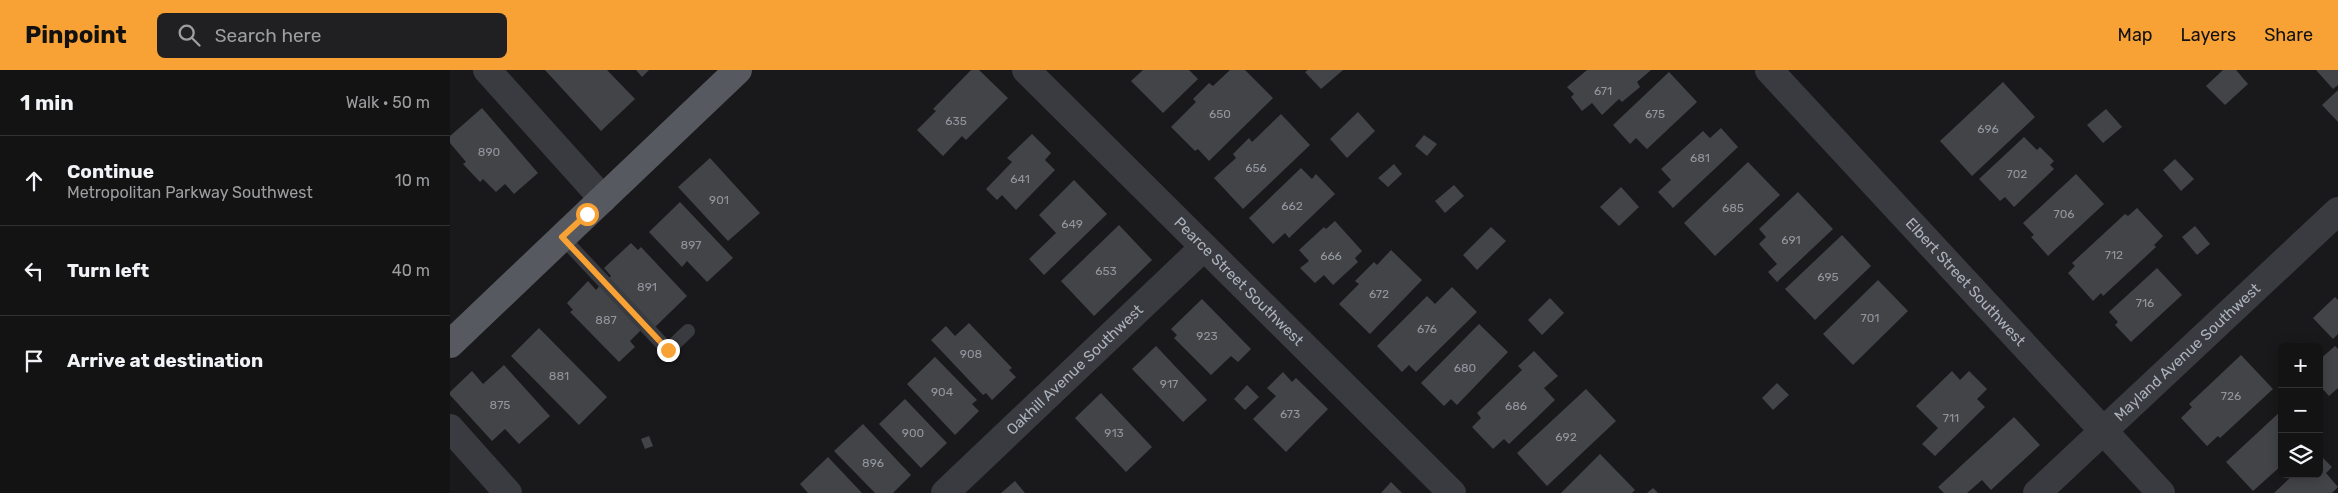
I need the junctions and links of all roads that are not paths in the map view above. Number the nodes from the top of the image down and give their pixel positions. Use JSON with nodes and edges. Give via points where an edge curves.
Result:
{"nodes":[{"id":1,"x":487,"y":70,"type":"edge"},
{"id":2,"x":738,"y":70,"type":"edge"},
{"id":3,"x":1026,"y":70,"type":"edge"},
{"id":4,"x":1769,"y":70,"type":"edge"},
{"id":5,"x":603,"y":199,"type":"junction"},
{"id":6,"x":2338,"y":211,"type":"edge"},
{"id":7,"x":562,"y":237,"type":"junction"},
{"id":8,"x":1204,"y":247,"type":"junction"},
{"id":9,"x":688,"y":331,"type":"dead end"},
{"id":10,"x":450,"y":344,"type":"edge"},
{"id":11,"x":450,"y":428,"type":"edge"},
{"id":12,"x":2104,"y":431,"type":"junction"},
{"id":13,"x":508,"y":493,"type":"edge"},
{"id":14,"x":945,"y":493,"type":"edge"},
{"id":15,"x":1452,"y":493,"type":"edge"},
{"id":16,"x":2037,"y":493,"type":"edge"},
{"id":17,"x":2161,"y":493,"type":"edge"}],
"edges":[{"from":1,"to":5,"type":"street"},
{"from":2,"to":5,"type":"main road"},
{"from":3,"to":8,"type":"street","name":"Pearce Street Southwest"},
{"from":4,"to":12,"type":"street","name":"Elbert Street Southwest"},
{"from":5,"to":7,"type":"main road"},
{"from":6,"to":12,"type":"street","name":"Mayland Avenue Southwest"},
{"from":7,"to":9,"type":"lane","via":[[668,350]]},
{"from":7,"to":10,"type":"main road"},
{"from":8,"to":14,"type":"street","name":"Oakhill Avenue Southwest"},
{"from":8,"to":15,"type":"street","name":"Pearce Street Southwest"},
{"from":11,"to":13,"type":"street"},
{"from":12,"to":16,"type":"street","name":"Mayland Avenue Southwest"},
{"from":12,"to":17,"type":"street","name":"Elbert Street Southwest"}]}
